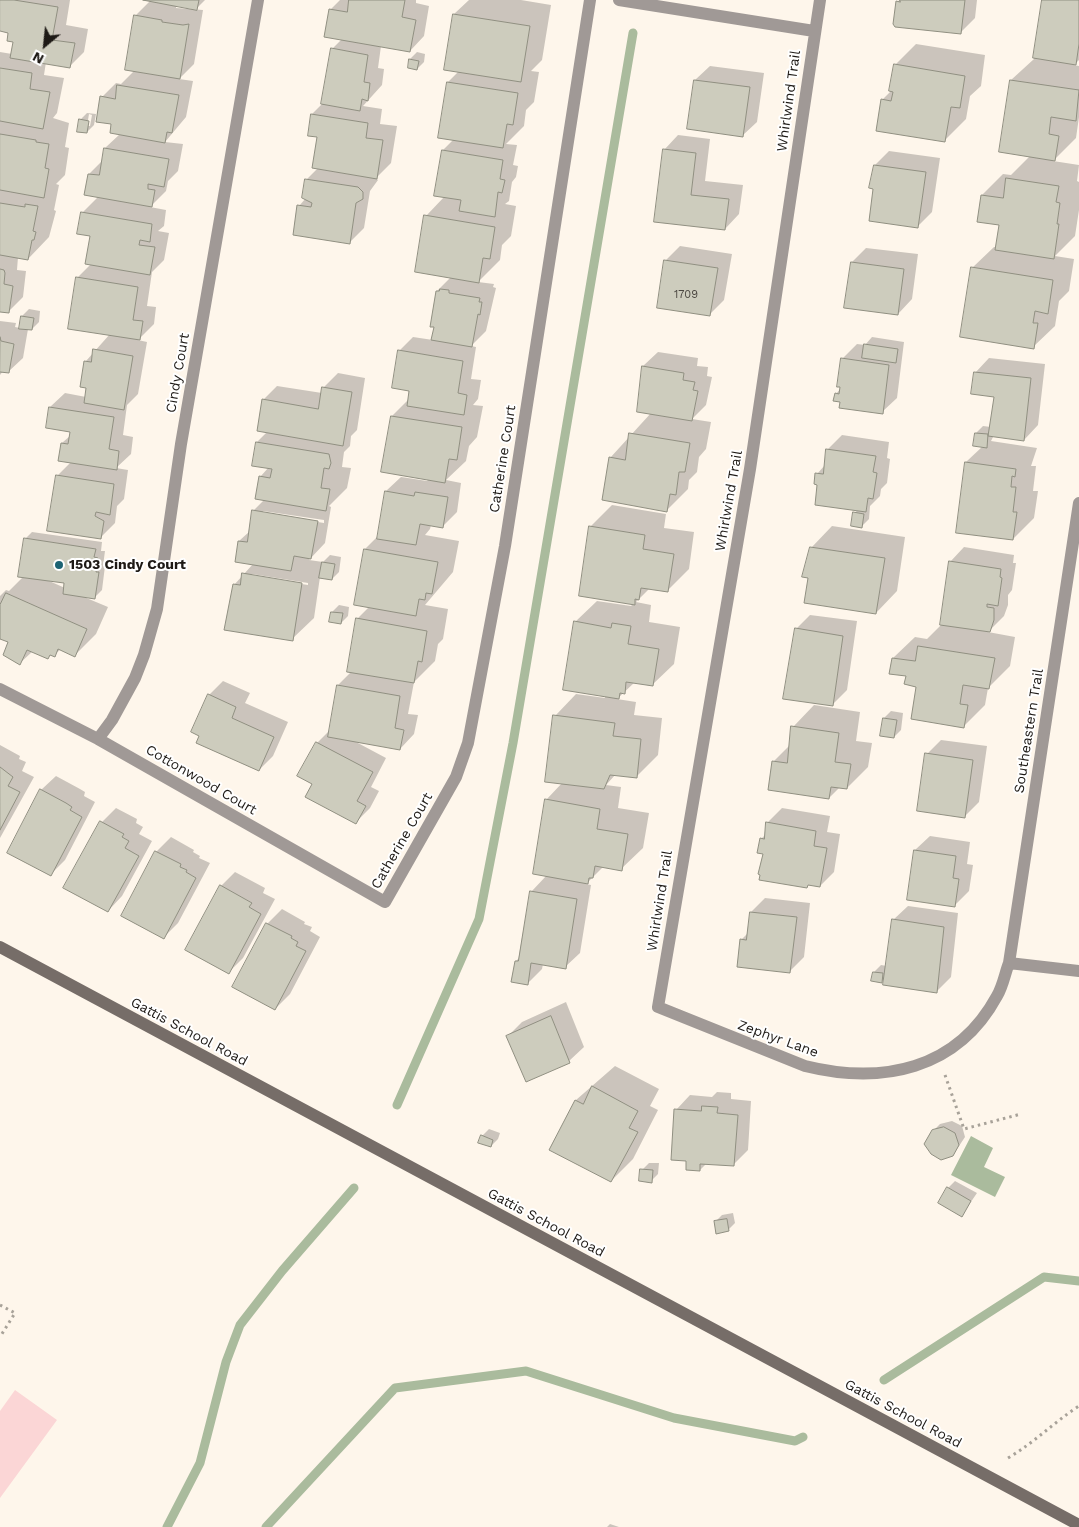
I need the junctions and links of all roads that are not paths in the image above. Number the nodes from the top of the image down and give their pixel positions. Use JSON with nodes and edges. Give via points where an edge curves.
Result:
{"nodes":[{"id":1,"x":258,"y":0,"type":"edge"},
{"id":2,"x":590,"y":0,"type":"edge"},
{"id":3,"x":618,"y":0,"type":"edge"},
{"id":4,"x":820,"y":0,"type":"edge"},
{"id":5,"x":814,"y":31,"type":"junction"},
{"id":6,"x":1079,"y":503,"type":"edge"},
{"id":7,"x":0,"y":689,"type":"edge"},
{"id":8,"x":98,"y":739,"type":"junction"},
{"id":9,"x":385,"y":902,"type":"joint"},
{"id":10,"x":0,"y":947,"type":"edge"},
{"id":11,"x":1009,"y":963,"type":"junction"},
{"id":12,"x":1079,"y":971,"type":"edge"},
{"id":13,"x":658,"y":1007,"type":"joint"},
{"id":14,"x":1079,"y":1525,"type":"edge"}],
"edges":[{"from":1,"to":8,"type":"street","name":"Cindy Court","via":[[181,444],[157,609],[135,678]]},
{"from":2,"to":9,"type":"street","name":"Catherine Court","via":[[505,546],[468,743],[456,777]]},
{"from":3,"to":5,"type":"street"},
{"from":4,"to":5,"type":"street","name":"Whirlwind Trail"},
{"from":5,"to":13,"type":"street","name":"Whirlwind Trail","via":[[750,469]]},
{"from":6,"to":11,"type":"street","name":"Southeastern Trail"},
{"from":7,"to":8,"type":"street","name":"Cottonwood Court"},
{"from":8,"to":9,"type":"street","name":"Cottonwood Court"},
{"from":10,"to":14,"type":"main road","name":"Gattis School Road"},
{"from":11,"to":12,"type":"street"},
{"from":11,"to":13,"type":"street","name":"Zephyr Lane","via":[[998,994],[982,1021],[959,1045],[907,1070],[880,1074],[823,1071],[805,1066]]}]}
